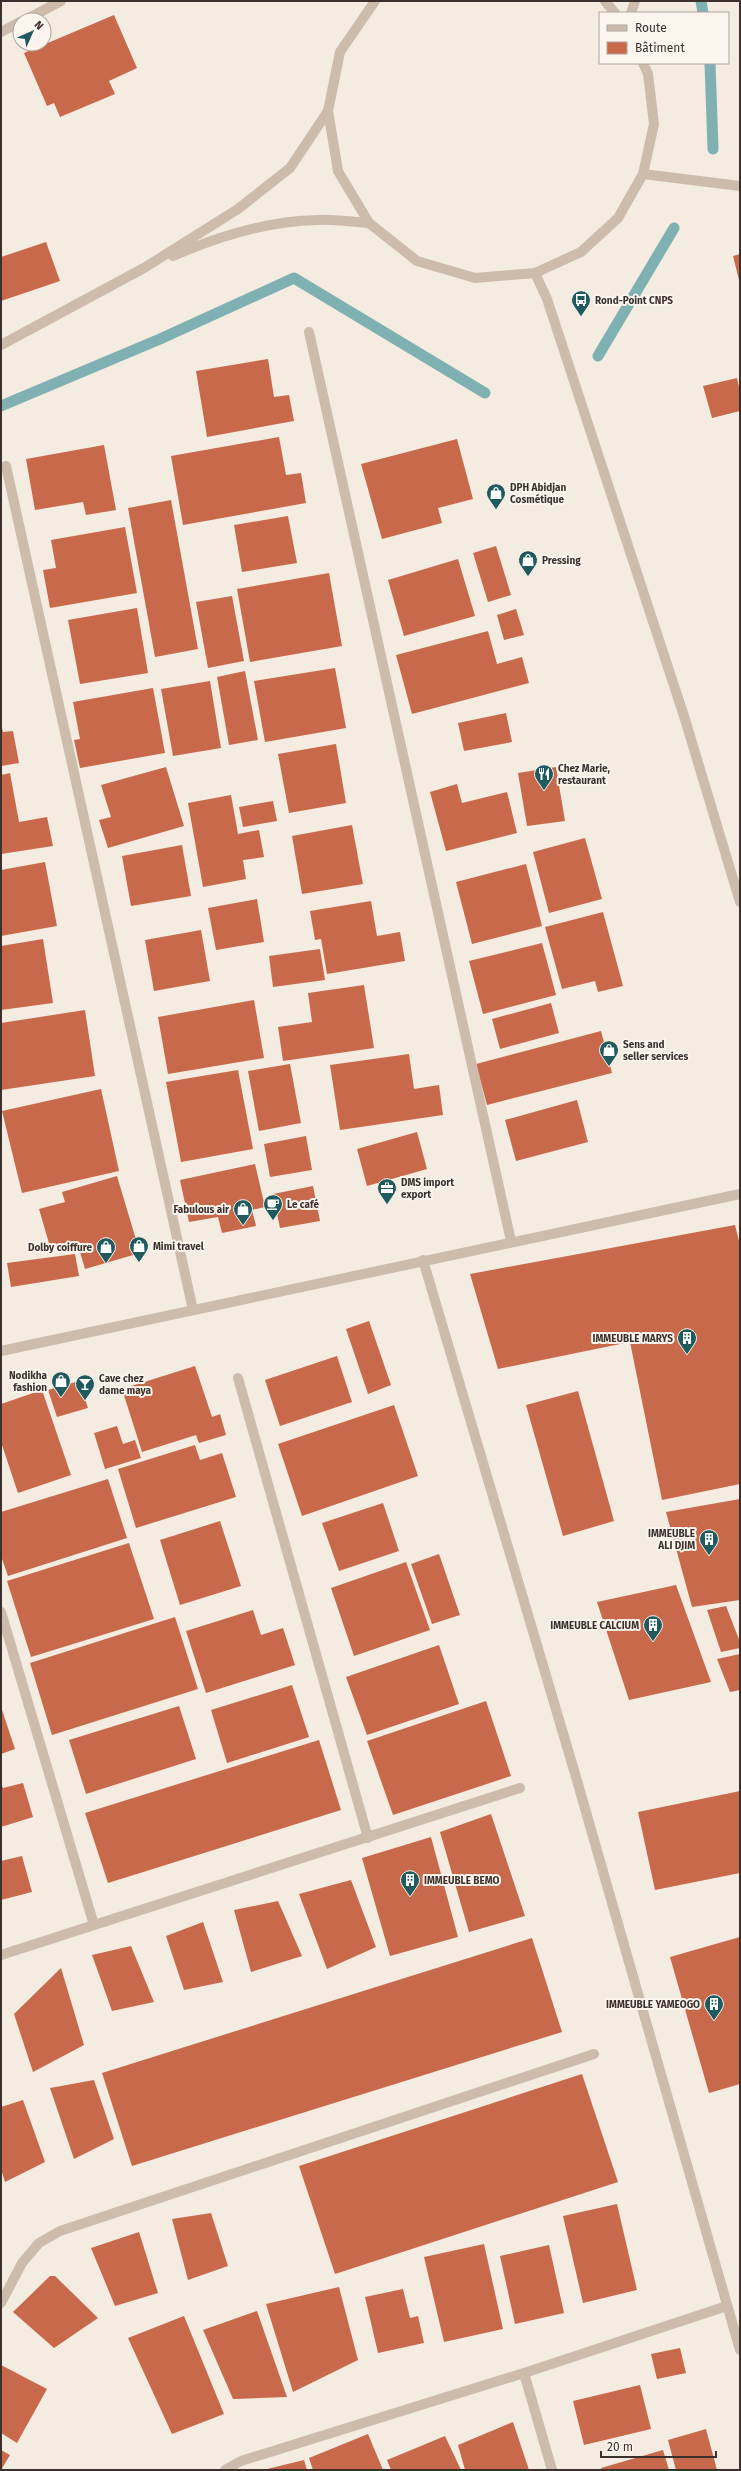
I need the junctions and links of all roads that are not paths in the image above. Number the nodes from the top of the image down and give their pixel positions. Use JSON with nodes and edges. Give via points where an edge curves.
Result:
{"nodes":[{"id":1,"x":61,"y":1,"type":"edge"},
{"id":2,"x":374,"y":1,"type":"edge"},
{"id":3,"x":605,"y":1,"type":"edge"},
{"id":4,"x":635,"y":1,"type":"edge"},
{"id":5,"x":40,"y":12,"type":"edge"},
{"id":6,"x":614,"y":12,"type":"edge"},
{"id":7,"x":632,"y":12,"type":"edge"},
{"id":8,"x":12,"y":26,"type":"edge"},
{"id":9,"x":1,"y":32,"type":"edge"},
{"id":10,"x":643,"y":64,"type":"edge"},
{"id":11,"x":328,"y":111,"type":"junction"},
{"id":12,"x":643,"y":174,"type":"junction"},
{"id":13,"x":740,"y":186,"type":"edge"},
{"id":14,"x":369,"y":223,"type":"junction"},
{"id":15,"x":144,"y":268,"type":"junction"},
{"id":16,"x":535,"y":273,"type":"junction"},
{"id":17,"x":309,"y":332,"type":"dead end"},
{"id":18,"x":1,"y":346,"type":"edge"},
{"id":19,"x":6,"y":466,"type":"dead end"},
{"id":20,"x":740,"y":902,"type":"edge"},
{"id":21,"x":740,"y":1194,"type":"edge"},
{"id":22,"x":511,"y":1241,"type":"junction"},
{"id":23,"x":423,"y":1260,"type":"junction"},
{"id":24,"x":193,"y":1310,"type":"junction"},
{"id":25,"x":1,"y":1351,"type":"edge"},
{"id":26,"x":238,"y":1378,"type":"dead end"},
{"id":27,"x":1,"y":1612,"type":"edge"},
{"id":28,"x":520,"y":1788,"type":"dead end"},
{"id":29,"x":368,"y":1838,"type":"junction"},
{"id":30,"x":94,"y":1925,"type":"junction"},
{"id":31,"x":1,"y":1955,"type":"edge"},
{"id":32,"x":594,"y":2054,"type":"dead end"},
{"id":33,"x":1,"y":2303,"type":"edge"},
{"id":34,"x":727,"y":2306,"type":"junction"},
{"id":35,"x":740,"y":2350,"type":"edge"},
{"id":36,"x":524,"y":2373,"type":"junction"},
{"id":37,"x":225,"y":2470,"type":"edge"},
{"id":38,"x":552,"y":2470,"type":"edge"}],
"edges":[{"from":1,"to":5,"type":"street"},
{"from":2,"to":11,"type":"street","via":[[340,52]]},
{"from":3,"to":6,"type":"street"},
{"from":4,"to":7,"type":"street"},
{"from":8,"to":9,"type":"street"},
{"from":10,"to":12,"type":"street","via":[[648,74],[654,124]]},
{"from":11,"to":14,"type":"street","via":[[338,171]]},
{"from":11,"to":15,"type":"street","via":[[290,168],[238,209]]},
{"from":12,"to":13,"type":"street"},
{"from":12,"to":16,"type":"street","via":[[618,218],[582,252]]},
{"from":14,"to":15,"type":"street","via":[[318,220],[269,224],[210,240]]},
{"from":14,"to":16,"type":"street","via":[[417,261],[475,278]]},
{"from":15,"to":18,"type":"street"},
{"from":16,"to":20,"type":"street","via":[[546,299],[679,701]]},
{"from":17,"to":22,"type":"street"},
{"from":19,"to":24,"type":"street"},
{"from":21,"to":22,"type":"street"},
{"from":22,"to":23,"type":"street"},
{"from":23,"to":24,"type":"street"},
{"from":23,"to":34,"type":"street","via":[[574,1770]]},
{"from":24,"to":25,"type":"street"},
{"from":26,"to":29,"type":"street"},
{"from":27,"to":30,"type":"street"},
{"from":28,"to":29,"type":"street"},
{"from":29,"to":30,"type":"street"},
{"from":30,"to":31,"type":"street"},
{"from":32,"to":33,"type":"street","via":[[60,2231],[39,2243],[22,2263]]},
{"from":34,"to":35,"type":"street"},
{"from":34,"to":36,"type":"street"},
{"from":36,"to":37,"type":"street","via":[[241,2461]]},
{"from":36,"to":38,"type":"street"}]}
